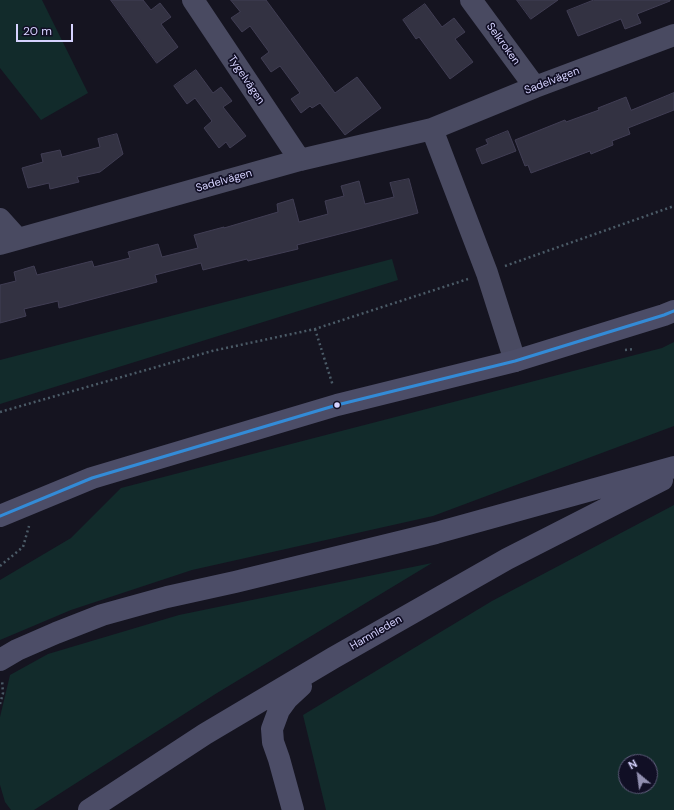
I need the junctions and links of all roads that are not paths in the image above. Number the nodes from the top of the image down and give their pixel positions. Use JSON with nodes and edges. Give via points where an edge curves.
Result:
{"nodes":[{"id":1,"x":192,"y":0,"type":"edge"},
{"id":2,"x":471,"y":0,"type":"edge"},
{"id":3,"x":674,"y":35,"type":"edge"},
{"id":4,"x":535,"y":87,"type":"junction"},
{"id":5,"x":432,"y":129,"type":"junction"},
{"id":6,"x":300,"y":160,"type":"junction"},
{"id":7,"x":0,"y":218,"type":"edge"},
{"id":8,"x":9,"y":241,"type":"edge"},
{"id":9,"x":674,"y":311,"type":"edge"},
{"id":10,"x":515,"y":361,"type":"junction"},
{"id":11,"x":674,"y":466,"type":"edge"},
{"id":12,"x":674,"y":474,"type":"edge"},
{"id":13,"x":0,"y":516,"type":"edge"},
{"id":14,"x":333,"y":658,"type":"junction"},
{"id":15,"x":0,"y":660,"type":"edge"},
{"id":16,"x":89,"y":810,"type":"edge"},
{"id":17,"x":293,"y":810,"type":"edge"}],
"edges":[{"from":1,"to":6,"type":"street","name":"Tygelvägen"},
{"from":2,"to":4,"type":"street","name":"Selkroken"},
{"from":3,"to":4,"type":"street","name":"Sadelvägen"},
{"from":4,"to":5,"type":"street","name":"Sadelvägen"},
{"from":5,"to":6,"type":"street","name":"Sadelvägen"},
{"from":5,"to":10,"type":"street","via":[[487,273]]},
{"from":6,"to":8,"type":"street","name":"Sadelvägen"},
{"from":7,"to":8,"type":"street","name":"Sadelvägen"},
{"from":9,"to":10,"type":"main road"},
{"from":10,"to":13,"type":"main road","via":[[337,404],[92,478]]},
{"from":11,"to":15,"type":"main road","via":[[484,521],[102,615],[17,650]]},
{"from":12,"to":14,"type":"main road","name":"Hamnleden","via":[[507,559]]},
{"from":14,"to":16,"type":"main road","name":"Hamnleden","via":[[205,734]]},
{"from":14,"to":17,"type":"main road","via":[[286,699],[272,729],[273,742]]}]}
